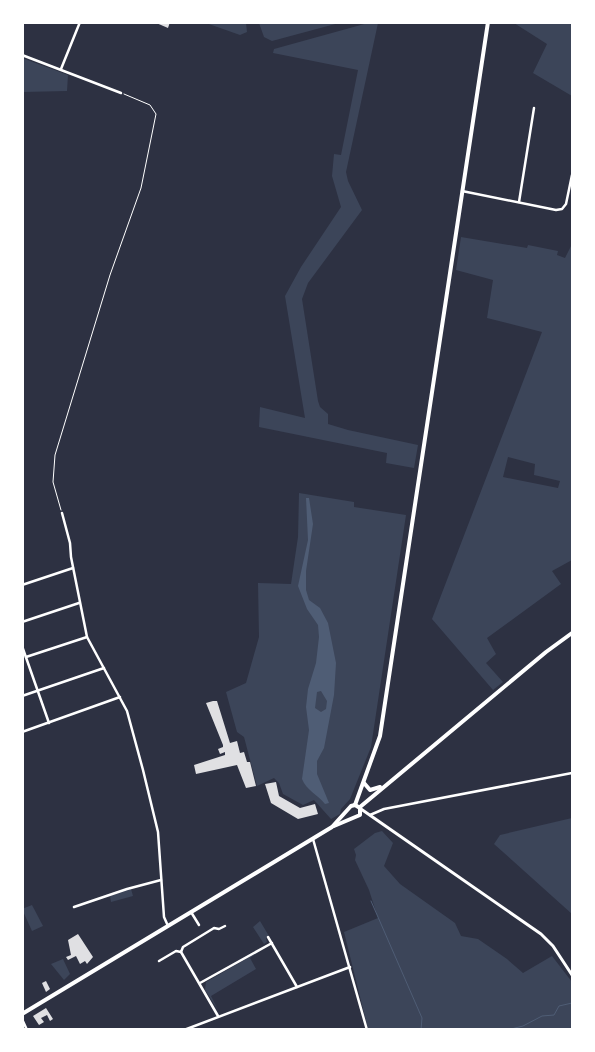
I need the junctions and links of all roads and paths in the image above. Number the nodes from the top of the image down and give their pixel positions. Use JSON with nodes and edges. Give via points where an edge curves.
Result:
{"nodes":[{"id":1,"x":80,"y":22,"type":"edge"},
{"id":2,"x":488,"y":22,"type":"edge"},
{"id":3,"x":22,"y":55,"type":"edge"},
{"id":4,"x":62,"y":69,"type":"junction"},
{"id":5,"x":121,"y":93,"type":"joint"},
{"id":6,"x":534,"y":108,"type":"dead end"},
{"id":7,"x":572,"y":175,"type":"edge"},
{"id":8,"x":462,"y":190,"type":"junction"},
{"id":9,"x":520,"y":202,"type":"junction"},
{"id":10,"x":62,"y":513,"type":"joint"},
{"id":11,"x":73,"y":568,"type":"junction"},
{"id":12,"x":22,"y":585,"type":"edge"},
{"id":13,"x":79,"y":603,"type":"junction"},
{"id":14,"x":22,"y":622,"type":"edge"},
{"id":15,"x":572,"y":633,"type":"edge"},
{"id":16,"x":87,"y":637,"type":"junction"},
{"id":17,"x":22,"y":646,"type":"edge"},
{"id":18,"x":26,"y":657,"type":"junction"},
{"id":19,"x":104,"y":668,"type":"junction"},
{"id":20,"x":37,"y":691,"type":"junction"},
{"id":21,"x":22,"y":696,"type":"edge"},
{"id":22,"x":120,"y":697,"type":"junction"},
{"id":23,"x":49,"y":723,"type":"junction"},
{"id":24,"x":22,"y":732,"type":"edge"},
{"id":25,"x":572,"y":773,"type":"edge"},
{"id":26,"x":364,"y":783,"type":"junction"},
{"id":27,"x":383,"y":786,"type":"junction"},
{"id":28,"x":359,"y":807,"type":"junction"},
{"id":29,"x":349,"y":810,"type":"junction"},
{"id":30,"x":360,"y":815,"type":"junction"},
{"id":31,"x":370,"y":815,"type":"junction"},
{"id":32,"x":354,"y":817,"type":"junction"},
{"id":33,"x":332,"y":827,"type":"junction"},
{"id":34,"x":313,"y":839,"type":"junction"},
{"id":35,"x":161,"y":880,"type":"junction"},
{"id":36,"x":74,"y":907,"type":"dead end"},
{"id":37,"x":191,"y":912,"type":"junction"},
{"id":38,"x":198,"y":925,"type":"dead end"},
{"id":39,"x":168,"y":926,"type":"junction"},
{"id":40,"x":225,"y":926,"type":"dead end"},
{"id":41,"x":268,"y":937,"type":"dead end"},
{"id":42,"x":272,"y":943,"type":"junction"},
{"id":43,"x":181,"y":952,"type":"junction"},
{"id":44,"x":159,"y":961,"type":"dead end"},
{"id":45,"x":350,"y":967,"type":"junction"},
{"id":46,"x":572,"y":975,"type":"edge"},
{"id":47,"x":200,"y":983,"type":"junction"},
{"id":48,"x":297,"y":987,"type":"junction"},
{"id":49,"x":22,"y":1014,"type":"edge"},
{"id":50,"x":218,"y":1016,"type":"junction"},
{"id":51,"x":22,"y":1019,"type":"edge"},
{"id":52,"x":27,"y":1030,"type":"edge"},
{"id":53,"x":184,"y":1030,"type":"edge"},
{"id":54,"x":367,"y":1030,"type":"edge"}],
"edges":[{"from":1,"to":4,"type":"street"},
{"from":2,"to":8,"type":"main road"},
{"from":3,"to":4,"type":"street"},
{"from":4,"to":5,"type":"street"},
{"from":5,"to":10,"type":"path","via":[[150,104],[156,114],[141,188],[110,275],[55,455],[53,482]]},
{"from":6,"to":9,"type":"street"},
{"from":7,"to":9,"type":"street","via":[[562,209]]},
{"from":8,"to":9,"type":"street"},
{"from":8,"to":26,"type":"main road","via":[[380,736]]},
{"from":10,"to":11,"type":"street"},
{"from":11,"to":12,"type":"street"},
{"from":11,"to":13,"type":"street"},
{"from":13,"to":14,"type":"street"},
{"from":13,"to":16,"type":"street"},
{"from":15,"to":27,"type":"main road"},
{"from":16,"to":18,"type":"street"},
{"from":16,"to":19,"type":"street"},
{"from":17,"to":18,"type":"street"},
{"from":18,"to":20,"type":"street"},
{"from":19,"to":20,"type":"street"},
{"from":19,"to":22,"type":"street"},
{"from":20,"to":21,"type":"street"},
{"from":20,"to":23,"type":"street"},
{"from":22,"to":23,"type":"street"},
{"from":22,"to":35,"type":"street","via":[[131,724],[158,832]]},
{"from":23,"to":24,"type":"street"},
{"from":25,"to":31,"type":"street","via":[[385,809]]},
{"from":26,"to":27,"type":"main road","via":[[372,790]]},
{"from":26,"to":28,"type":"main road"},
{"from":27,"to":28,"type":"main road"},
{"from":28,"to":29,"type":"main road","via":[[351,806]]},
{"from":28,"to":30,"type":"main road"},
{"from":28,"to":31,"type":"street"},
{"from":29,"to":32,"type":"main road"},
{"from":29,"to":33,"type":"main road"},
{"from":30,"to":31,"type":"street"},
{"from":30,"to":32,"type":"main road"},
{"from":31,"to":46,"type":"street","via":[[541,934]]},
{"from":32,"to":33,"type":"main road"},
{"from":33,"to":34,"type":"main road"},
{"from":34,"to":37,"type":"main road"},
{"from":34,"to":45,"type":"street"},
{"from":35,"to":36,"type":"street"},
{"from":35,"to":39,"type":"street"},
{"from":37,"to":38,"type":"street"},
{"from":37,"to":39,"type":"main road"},
{"from":39,"to":49,"type":"main road"},
{"from":40,"to":43,"type":"street","via":[[203,933]]},
{"from":41,"to":42,"type":"street"},
{"from":42,"to":47,"type":"street"},
{"from":42,"to":48,"type":"street"},
{"from":43,"to":44,"type":"street","via":[[176,951]]},
{"from":43,"to":47,"type":"street"},
{"from":45,"to":48,"type":"street"},
{"from":45,"to":54,"type":"street"},
{"from":47,"to":50,"type":"street"},
{"from":48,"to":50,"type":"street"},
{"from":50,"to":53,"type":"street"},
{"from":51,"to":52,"type":"street"}]}
